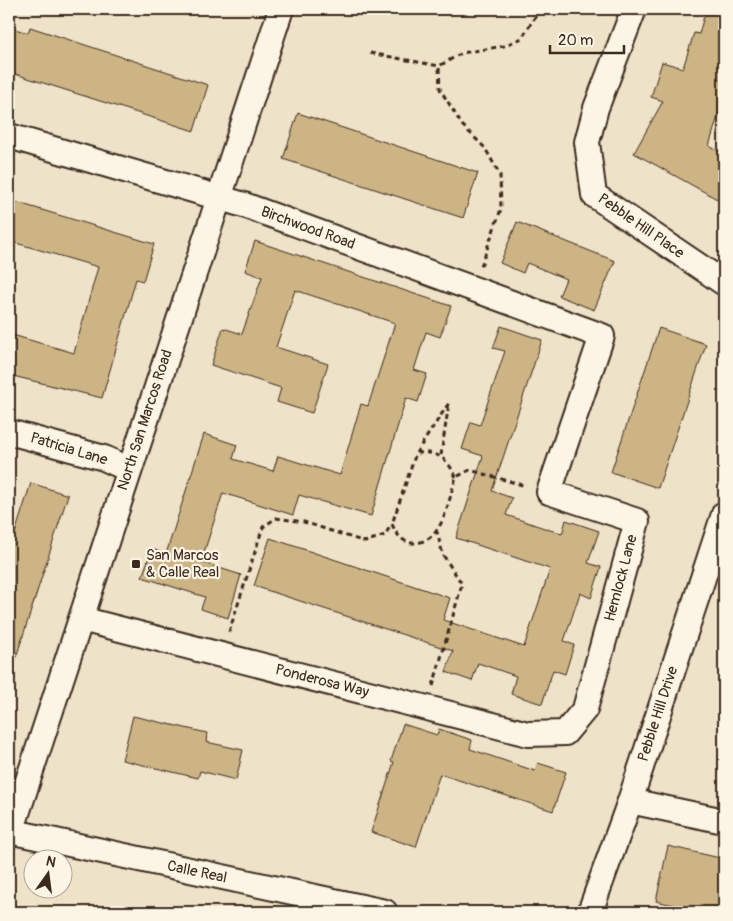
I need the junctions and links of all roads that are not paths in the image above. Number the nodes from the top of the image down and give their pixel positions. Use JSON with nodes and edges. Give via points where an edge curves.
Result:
{"nodes":[{"id":1,"x":281,"y":9,"type":"edge"},
{"id":2,"x":634,"y":9,"type":"edge"},
{"id":3,"x":9,"y":136,"type":"edge"},
{"id":4,"x":219,"y":196,"type":"junction"},
{"id":5,"x":724,"y":283,"type":"edge"},
{"id":6,"x":9,"y":432,"type":"edge"},
{"id":7,"x":128,"y":469,"type":"junction"},
{"id":8,"x":548,"y":492,"type":"joint"},
{"id":9,"x":724,"y":514,"type":"edge"},
{"id":10,"x":80,"y":619,"type":"junction"},
{"id":11,"x":565,"y":733,"type":"joint"},
{"id":12,"x":630,"y":801,"type":"junction"},
{"id":13,"x":724,"y":821,"type":"edge"},
{"id":14,"x":10,"y":831,"type":"edge"},
{"id":15,"x":385,"y":912,"type":"edge"},
{"id":16,"x":590,"y":912,"type":"edge"}],
"edges":[{"from":1,"to":4,"type":"street","name":"North San Marcos Road"},
{"from":2,"to":5,"type":"street","name":"Pebble Hill Place","via":[[596,108],[587,142],[594,195]]},
{"from":3,"to":4,"type":"street","name":"Birchwood Road"},
{"from":4,"to":7,"type":"street","name":"North San Marcos Road"},
{"from":4,"to":8,"type":"street","name":"Birchwood Road","via":[[602,336]]},
{"from":6,"to":7,"type":"street","name":"Patricia Lane","via":[[104,458]]},
{"from":7,"to":10,"type":"street","name":"North San Marcos Road"},
{"from":8,"to":11,"type":"street","name":"Hemlock Lane","via":[[637,521],[585,709]]},
{"from":9,"to":12,"type":"street","name":"Pebble Hill Drive"},
{"from":10,"to":11,"type":"street","name":"Ponderosa Way","via":[[528,734]]},
{"from":10,"to":14,"type":"street","name":"North San Marcos Road"},
{"from":12,"to":13,"type":"street"},
{"from":12,"to":16,"type":"street","name":"Pebble Hill Drive"},
{"from":14,"to":15,"type":"street","name":"Calle Real"}]}
